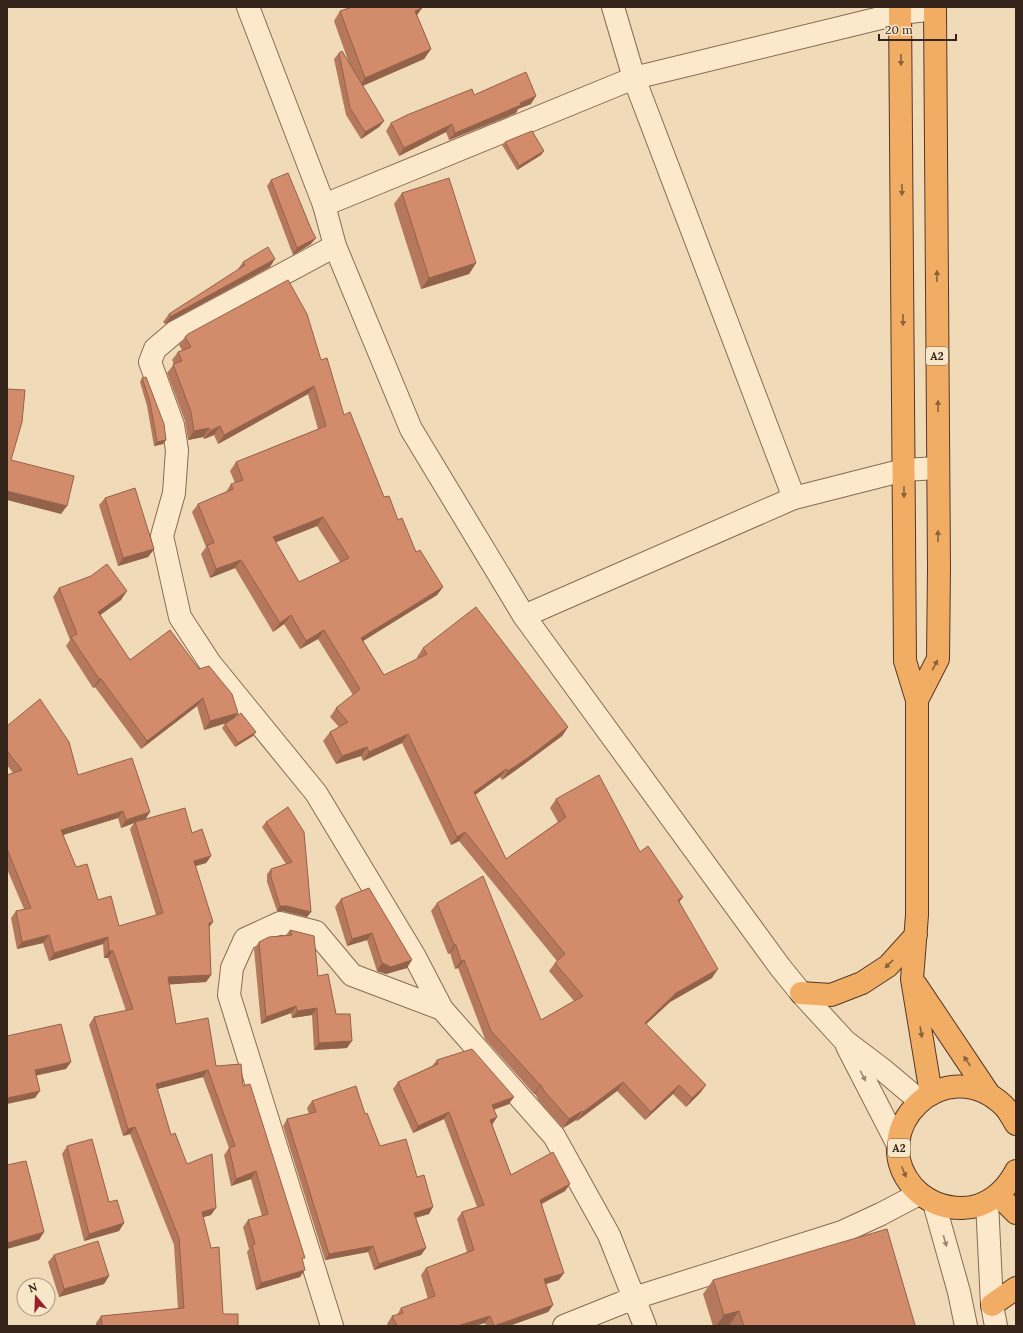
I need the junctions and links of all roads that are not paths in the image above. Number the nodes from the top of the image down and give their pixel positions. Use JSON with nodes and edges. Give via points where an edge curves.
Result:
{"nodes":[{"id":1,"x":248,"y":7,"type":"edge"},
{"id":2,"x":613,"y":7,"type":"edge"},
{"id":3,"x":934,"y":8,"type":"edge"},
{"id":4,"x":900,"y":10,"type":"edge"},
{"id":5,"x":634,"y":78,"type":"junction"},
{"id":6,"x":324,"y":205,"type":"junction"},
{"id":7,"x":335,"y":246,"type":"junction"},
{"id":8,"x":938,"y":468,"type":"junction"},
{"id":9,"x":904,"y":470,"type":"junction"},
{"id":10,"x":794,"y":498,"type":"junction"},
{"id":11,"x":904,"y":567,"type":"junction"},
{"id":12,"x":939,"y":568,"type":"junction"},
{"id":13,"x":524,"y":616,"type":"junction"},
{"id":14,"x":917,"y":700,"type":"junction"},
{"id":15,"x":916,"y":935,"type":"junction"},
{"id":16,"x":912,"y":979,"type":"junction"},
{"id":17,"x":801,"y":993,"type":"junction"},
{"id":18,"x":442,"y":1009,"type":"junction"},
{"id":19,"x":845,"y":1041,"type":"junction"},
{"id":20,"x":989,"y":1094,"type":"junction"},
{"id":21,"x":926,"y":1097,"type":"junction"},
{"id":22,"x":1016,"y":1124,"type":"edge"},
{"id":23,"x":898,"y":1145,"type":"junction"},
{"id":24,"x":1016,"y":1171,"type":"edge"},
{"id":25,"x":927,"y":1198,"type":"junction"},
{"id":26,"x":992,"y":1199,"type":"junction"},
{"id":27,"x":1016,"y":1213,"type":"edge"},
{"id":28,"x":1016,"y":1288,"type":"edge"},
{"id":29,"x":634,"y":1298,"type":"junction"},
{"id":30,"x":992,"y":1305,"type":"junction"},
{"id":31,"x":332,"y":1326,"type":"edge"},
{"id":32,"x":564,"y":1326,"type":"edge"},
{"id":33,"x":645,"y":1326,"type":"edge"},
{"id":34,"x":966,"y":1326,"type":"edge"},
{"id":35,"x":996,"y":1326,"type":"edge"}],
"edges":[{"from":1,"to":6,"type":"street"},
{"from":2,"to":5,"type":"street"},
{"from":3,"to":4,"type":"street"},
{"from":8,"to":3,"type":"highway","number":"A2","one_way":true},
{"from":4,"to":5,"type":"street"},
{"from":4,"to":9,"type":"highway","number":"A2","one_way":true},
{"from":5,"to":6,"type":"street"},
{"from":5,"to":10,"type":"street"},
{"from":6,"to":7,"type":"street"},
{"from":7,"to":13,"type":"street","via":[[411,429]]},
{"from":7,"to":18,"type":"street","via":[[175,332],[155,349],[150,362],[173,425],[177,450],[174,493],[162,536],[180,617],[210,662],[316,793],[416,957]]},
{"from":8,"to":9,"type":"street"},
{"from":12,"to":8,"type":"highway","number":"A2","one_way":true},
{"from":9,"to":10,"type":"street"},
{"from":9,"to":11,"type":"highway","number":"A2","one_way":true},
{"from":10,"to":13,"type":"street"},
{"from":11,"to":12,"type":"highway"},
{"from":11,"to":14,"type":"highway","number":"A2","via":[[905,661]]},
{"from":14,"to":12,"type":"highway","number":"A2","one_way":true,"via":[[938,659]]},
{"from":13,"to":17,"type":"street"},
{"from":14,"to":15,"type":"highway","number":"A2"},
{"from":15,"to":16,"type":"highway","number":"A2"},
{"from":15,"to":17,"type":"highway","one_way":true,"via":[[888,966],[862,983],[831,995]]},
{"from":20,"to":16,"type":"highway","one_way":true},
{"from":16,"to":21,"type":"highway","number":"A2","one_way":true},
{"from":17,"to":19,"type":"street"},
{"from":18,"to":29,"type":"street","via":[[554,1136],[609,1235]]},
{"from":18,"to":31,"type":"street","via":[[352,975],[316,932],[280,923],[245,939],[232,968],[229,995]]},
{"from":19,"to":21,"type":"street"},
{"from":19,"to":23,"type":"street","one_way":true},
{"from":20,"to":21,"type":"highway","via":[[970,1087],[950,1087]]},
{"from":20,"to":22,"type":"highway","via":[[1006,1107]]},
{"from":21,"to":23,"type":"highway","number":"A2","via":[[909,1114]]},
{"from":23,"to":25,"type":"highway","number":"A2","one_way":true,"via":[[901,1163],[908,1180]]},
{"from":24,"to":26,"type":"highway","via":[[1010,1183]]},
{"from":25,"to":26,"type":"highway","via":[[952,1208],[970,1208]]},
{"from":25,"to":29,"type":"street","via":[[881,1214],[842,1232]]},
{"from":25,"to":34,"type":"street","one_way":true,"via":[[959,1292]]},
{"from":26,"to":27,"type":"highway"},
{"from":26,"to":30,"type":"street"},
{"from":28,"to":30,"type":"highway"},
{"from":29,"to":32,"type":"street"},
{"from":29,"to":33,"type":"street"},
{"from":30,"to":35,"type":"street"}]}
